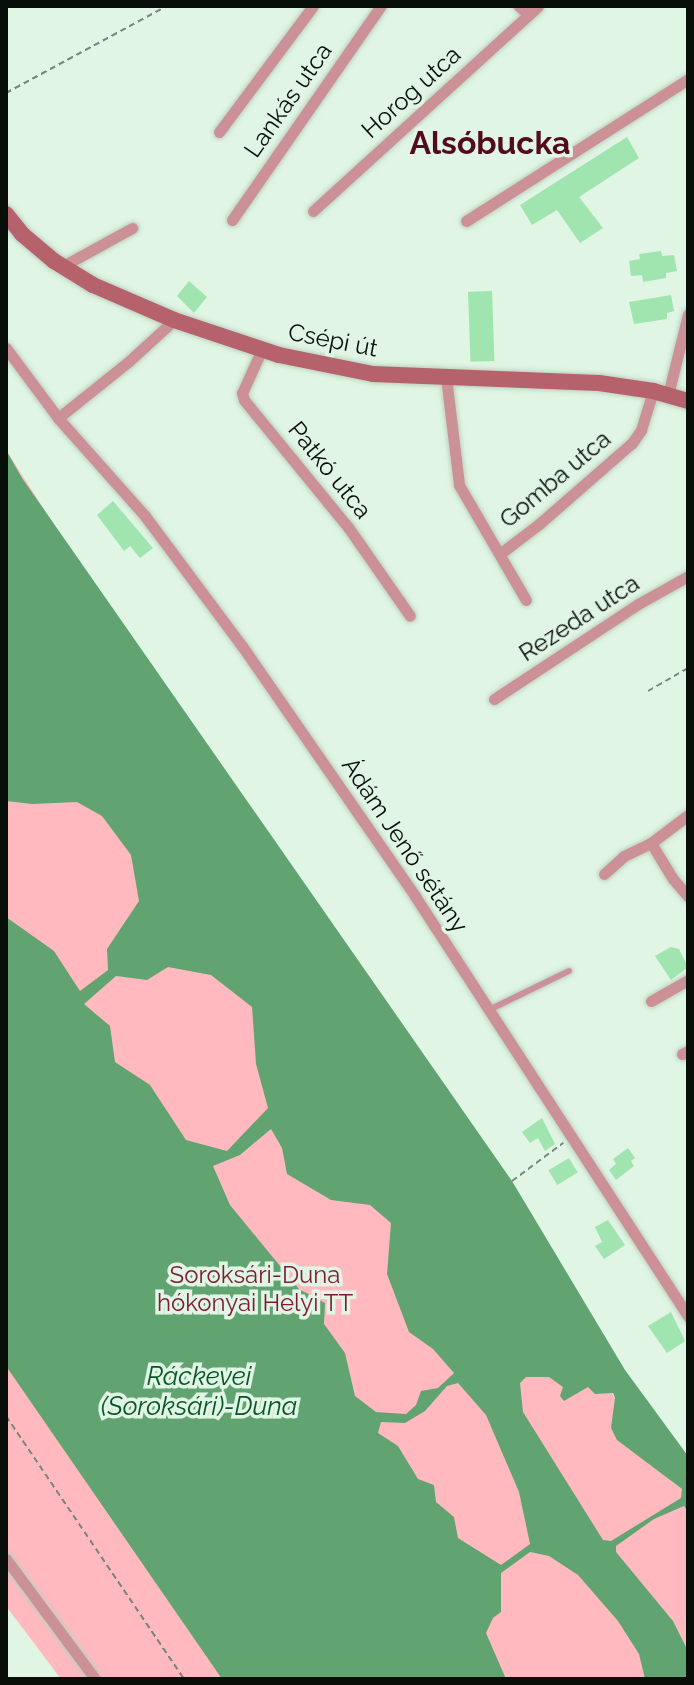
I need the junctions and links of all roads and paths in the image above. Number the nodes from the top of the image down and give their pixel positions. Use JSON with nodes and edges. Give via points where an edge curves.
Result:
{"nodes":[{"id":1,"x":167,"y":6,"type":"edge"},
{"id":2,"x":313,"y":6,"type":"edge"},
{"id":3,"x":381,"y":6,"type":"edge"},
{"id":4,"x":519,"y":6,"type":"edge"},
{"id":5,"x":538,"y":6,"type":"edge"},
{"id":6,"x":529,"y":15,"type":"junction"},
{"id":7,"x":688,"y":79,"type":"edge"},
{"id":8,"x":6,"y":93,"type":"edge"},
{"id":9,"x":219,"y":132,"type":"dead end"},
{"id":10,"x":313,"y":211,"type":"dead end"},
{"id":11,"x":6,"y":214,"type":"edge"},
{"id":12,"x":232,"y":220,"type":"dead end"},
{"id":13,"x":466,"y":221,"type":"dead end"},
{"id":14,"x":132,"y":228,"type":"dead end"},
{"id":15,"x":63,"y":266,"type":"junction"},
{"id":16,"x":688,"y":314,"type":"edge"},
{"id":17,"x":174,"y":320,"type":"junction"},
{"id":18,"x":6,"y":348,"type":"edge"},
{"id":19,"x":262,"y":349,"type":"junction"},
{"id":20,"x":446,"y":377,"type":"junction"},
{"id":21,"x":660,"y":393,"type":"junction"},
{"id":22,"x":688,"y":401,"type":"edge"},
{"id":23,"x":58,"y":418,"type":"junction"},
{"id":24,"x":501,"y":553,"type":"junction"},
{"id":25,"x":688,"y":576,"type":"edge"},
{"id":26,"x":526,"y":600,"type":"dead end"},
{"id":27,"x":410,"y":616,"type":"dead end"},
{"id":28,"x":688,"y":668,"type":"edge"},
{"id":29,"x":648,"y":691,"type":"dead end"},
{"id":30,"x":494,"y":699,"type":"dead end"},
{"id":31,"x":688,"y":815,"type":"edge"},
{"id":32,"x":651,"y":843,"type":"junction"},
{"id":33,"x":604,"y":874,"type":"dead end"},
{"id":34,"x":688,"y":896,"type":"edge"},
{"id":35,"x":569,"y":971,"type":"dead end"},
{"id":36,"x":688,"y":980,"type":"edge"},
{"id":37,"x":651,"y":1001,"type":"dead end"},
{"id":38,"x":488,"y":1010,"type":"junction"},
{"id":39,"x":571,"y":1138,"type":"junction"},
{"id":40,"x":512,"y":1181,"type":"dead end"},
{"id":41,"x":688,"y":1316,"type":"edge"},
{"id":42,"x":6,"y":1416,"type":"edge"},
{"id":43,"x":6,"y":1559,"type":"edge"},
{"id":44,"x":95,"y":1679,"type":"edge"},
{"id":45,"x":184,"y":1679,"type":"edge"}],
"edges":[{"from":1,"to":8,"type":"path"},
{"from":2,"to":9,"type":"street"},
{"from":3,"to":12,"type":"street","name":"Lankás utca"},
{"from":4,"to":6,"type":"street"},
{"from":5,"to":6,"type":"street","name":"Horog utca"},
{"from":6,"to":10,"type":"street","name":"Horog utca"},
{"from":7,"to":13,"type":"street","via":[[502,205]]},
{"from":11,"to":15,"type":"street","name":"Csépi út"},
{"from":14,"to":15,"type":"street"},
{"from":15,"to":17,"type":"street","name":"Csépi út"},
{"from":16,"to":21,"type":"street","name":"Gomba utca"},
{"from":17,"to":19,"type":"street","name":"Csépi út"},
{"from":17,"to":23,"type":"street"},
{"from":18,"to":23,"type":"street","name":"Ádám Jenő sétány"},
{"from":19,"to":20,"type":"street","name":"Csépi út","via":[[373,374]]},
{"from":19,"to":27,"type":"street","name":"Patkó utca","via":[[242,393],[244,400],[338,514]]},
{"from":20,"to":21,"type":"street","name":"Csépi út","via":[[599,383]]},
{"from":20,"to":24,"type":"street","via":[[459,485]]},
{"from":21,"to":22,"type":"street","name":"Csépi út"},
{"from":21,"to":24,"type":"street","name":"Gomba utca","via":[[632,443]]},
{"from":23,"to":38,"type":"street","name":"Ádám Jenő sétány","via":[[145,516],[242,646]]},
{"from":24,"to":26,"type":"street"},
{"from":25,"to":30,"type":"street","name":"Rezeda utca"},
{"from":28,"to":29,"type":"path"},
{"from":31,"to":32,"type":"street"},
{"from":32,"to":33,"type":"street","via":[[624,856]]},
{"from":32,"to":34,"type":"street"},
{"from":35,"to":38,"type":"lane"},
{"from":36,"to":37,"type":"street"},
{"from":38,"to":39,"type":"street","name":"Ádám Jenő sétány"},
{"from":39,"to":40,"type":"path"},
{"from":39,"to":41,"type":"street","name":"Ádám Jenő sétány"},
{"from":42,"to":45,"type":"path"},
{"from":43,"to":44,"type":"street"}]}
